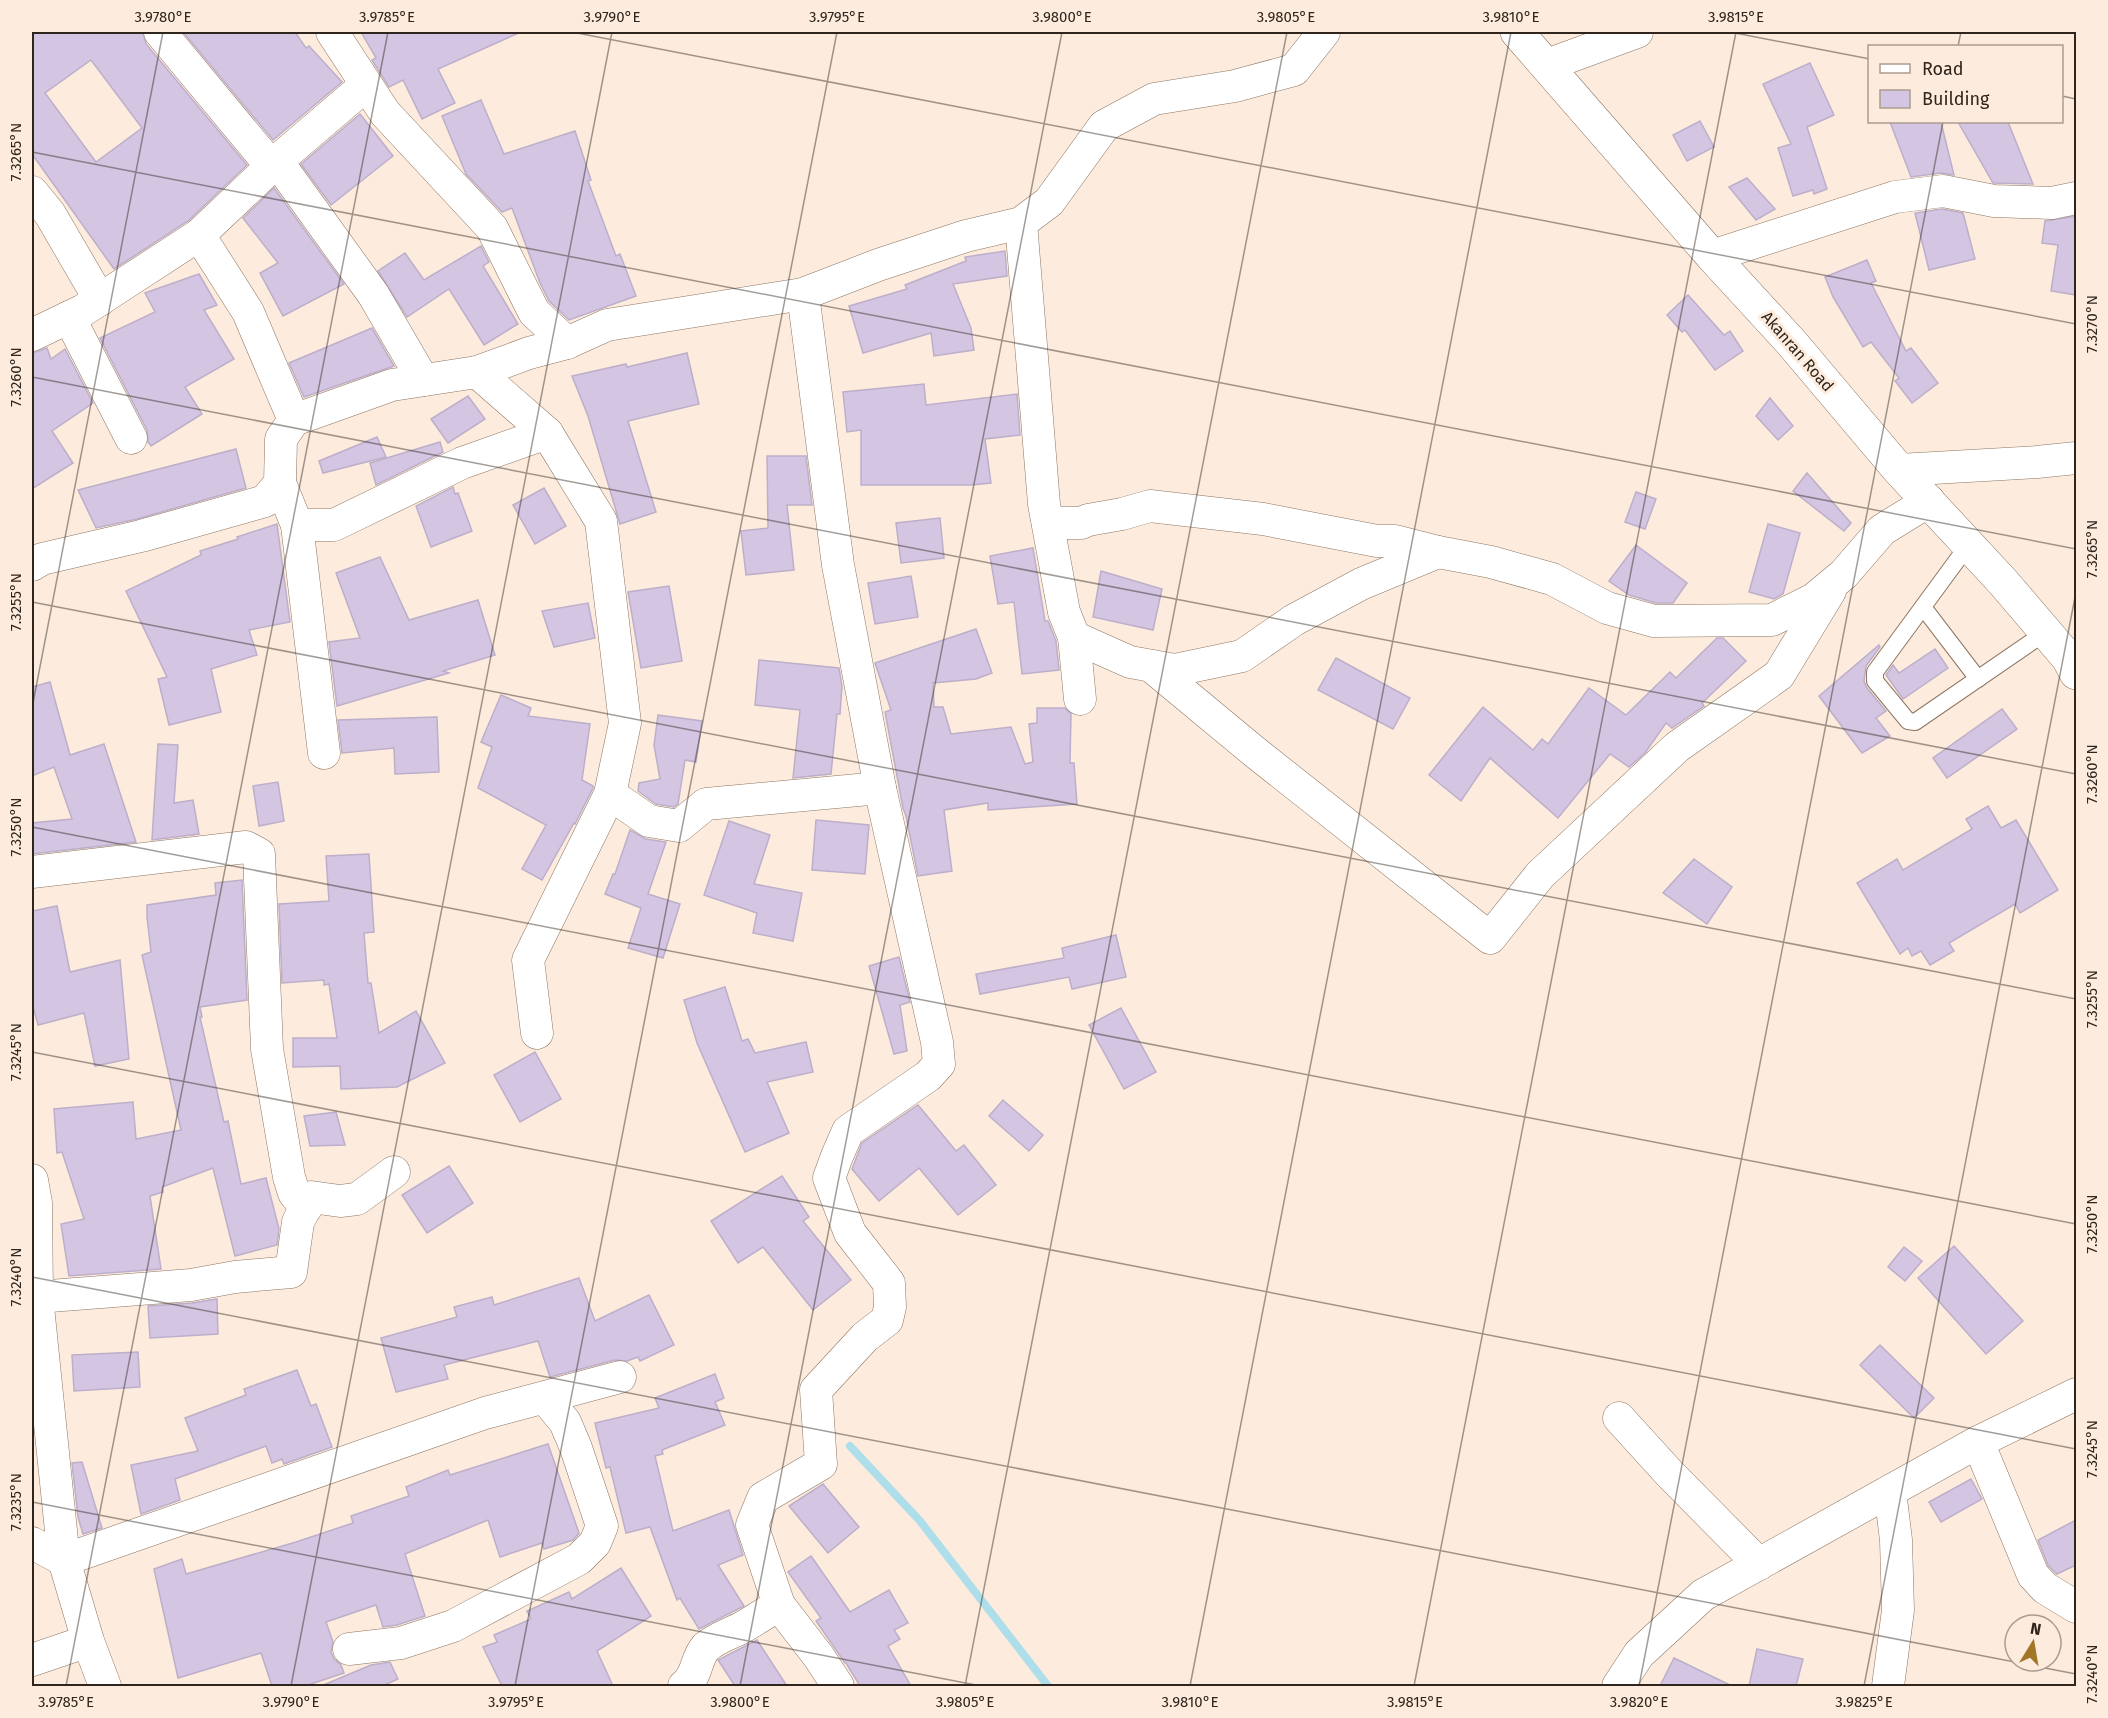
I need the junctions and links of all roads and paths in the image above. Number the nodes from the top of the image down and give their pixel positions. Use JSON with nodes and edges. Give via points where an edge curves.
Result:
{"nodes":[{"id":1,"x":160,"y":32,"type":"edge"},
{"id":2,"x":332,"y":32,"type":"edge"},
{"id":3,"x":1324,"y":32,"type":"edge"},
{"id":4,"x":1517,"y":32,"type":"edge"},
{"id":5,"x":1637,"y":32,"type":"edge"},
{"id":6,"x":1547,"y":65,"type":"junction"},
{"id":7,"x":369,"y":90,"type":"junction"},
{"id":8,"x":275,"y":164,"type":"junction"},
{"id":9,"x":32,"y":192,"type":"edge"},
{"id":10,"x":2076,"y":198,"type":"edge"},
{"id":11,"x":1021,"y":223,"type":"junction"},
{"id":12,"x":199,"y":235,"type":"junction"},
{"id":13,"x":1712,"y":256,"type":"junction"},
{"id":14,"x":803,"y":294,"type":"junction"},
{"id":15,"x":100,"y":300,"type":"junction"},
{"id":16,"x":534,"y":312,"type":"junction"},
{"id":17,"x":69,"y":317,"type":"junction"},
{"id":18,"x":32,"y":335,"type":"edge"},
{"id":19,"x":567,"y":343,"type":"junction"},
{"id":20,"x":529,"y":353,"type":"junction"},
{"id":21,"x":477,"y":372,"type":"junction"},
{"id":22,"x":423,"y":380,"type":"junction"},
{"id":23,"x":294,"y":420,"type":"junction"},
{"id":24,"x":547,"y":433,"type":"junction"},
{"id":25,"x":131,"y":438,"type":"dead end"},
{"id":26,"x":2076,"y":458,"type":"edge"},
{"id":27,"x":1899,"y":470,"type":"junction"},
{"id":28,"x":280,"y":483,"type":"junction"},
{"id":29,"x":1929,"y":501,"type":"junction"},
{"id":30,"x":1048,"y":523,"type":"junction"},
{"id":31,"x":297,"y":525,"type":"junction"},
{"id":32,"x":1969,"y":544,"type":"junction"},
{"id":33,"x":1438,"y":552,"type":"junction"},
{"id":34,"x":32,"y":565,"type":"edge"},
{"id":35,"x":1836,"y":580,"type":"junction"},
{"id":36,"x":1923,"y":607,"type":"junction"},
{"id":37,"x":2046,"y":632,"type":"junction"},
{"id":38,"x":1074,"y":637,"type":"junction"},
{"id":39,"x":1151,"y":666,"type":"junction"},
{"id":40,"x":2076,"y":672,"type":"edge"},
{"id":41,"x":1978,"y":679,"type":"junction"},
{"id":42,"x":1080,"y":699,"type":"dead end"},
{"id":43,"x":324,"y":753,"type":"dead end"},
{"id":44,"x":880,"y":788,"type":"junction"},
{"id":45,"x":610,"y":794,"type":"junction"},
{"id":46,"x":32,"y":872,"type":"edge"},
{"id":47,"x":537,"y":1033,"type":"dead end"},
{"id":48,"x":394,"y":1172,"type":"dead end"},
{"id":49,"x":33,"y":1196,"type":"edge"},
{"id":50,"x":306,"y":1208,"type":"junction"},
{"id":51,"x":37,"y":1297,"type":"junction"},
{"id":52,"x":621,"y":1377,"type":"dead end"},
{"id":53,"x":2076,"y":1394,"type":"edge"},
{"id":54,"x":545,"y":1398,"type":"junction"},
{"id":55,"x":1619,"y":1418,"type":"dead end"},
{"id":56,"x":1978,"y":1442,"type":"junction"},
{"id":57,"x":1890,"y":1491,"type":"junction"},
{"id":58,"x":32,"y":1543,"type":"edge"},
{"id":59,"x":64,"y":1560,"type":"junction"},
{"id":60,"x":1759,"y":1564,"type":"junction"},
{"id":61,"x":779,"y":1605,"type":"junction"},
{"id":62,"x":2076,"y":1607,"type":"edge"},
{"id":63,"x":88,"y":1641,"type":"junction"},
{"id":64,"x":349,"y":1649,"type":"dead end"},
{"id":65,"x":32,"y":1660,"type":"edge"},
{"id":66,"x":105,"y":1686,"type":"edge"},
{"id":67,"x":684,"y":1686,"type":"edge"},
{"id":68,"x":838,"y":1686,"type":"edge"},
{"id":69,"x":1618,"y":1686,"type":"edge"},
{"id":70,"x":1888,"y":1686,"type":"edge"}],
"edges":[{"from":1,"to":8,"type":"street"},
{"from":2,"to":7,"type":"street"},
{"from":3,"to":11,"type":"street","via":[[1294,70],[1235,86],[1154,99],[1104,126],[1048,202]]},
{"from":4,"to":6,"type":"main road","name":"Akanran Road"},
{"from":5,"to":6,"type":"street"},
{"from":6,"to":13,"type":"main road","name":"Akanran Road"},
{"from":7,"to":8,"type":"street","via":[[359,92]]},
{"from":7,"to":16,"type":"street","via":[[385,113],[492,228]]},
{"from":8,"to":12,"type":"street"},
{"from":8,"to":22,"type":"street","via":[[373,294]]},
{"from":9,"to":15,"type":"street","via":[[50,214]]},
{"from":10,"to":13,"type":"street","via":[[2052,203],[1994,201],[1943,191],[1895,197]]},
{"from":11,"to":14,"type":"street","via":[[966,236]]},
{"from":11,"to":30,"type":"street"},
{"from":12,"to":15,"type":"street"},
{"from":12,"to":23,"type":"street","via":[[248,312]]},
{"from":13,"to":27,"type":"main road","name":"Akanran Road"},
{"from":14,"to":19,"type":"street","via":[[608,325]]},
{"from":14,"to":44,"type":"street","via":[[838,565]]},
{"from":15,"to":17,"type":"street"},
{"from":16,"to":19,"type":"street"},
{"from":16,"to":20,"type":"street"},
{"from":17,"to":18,"type":"street"},
{"from":17,"to":25,"type":"street"},
{"from":19,"to":20,"type":"street"},
{"from":20,"to":21,"type":"street"},
{"from":21,"to":22,"type":"street"},
{"from":21,"to":24,"type":"street"},
{"from":22,"to":23,"type":"street","via":[[392,386]]},
{"from":23,"to":28,"type":"street","via":[[281,439]]},
{"from":24,"to":31,"type":"street","via":[[462,464],[334,525]]},
{"from":24,"to":45,"type":"street","via":[[601,521],[626,723]]},
{"from":26,"to":27,"type":"street"},
{"from":27,"to":29,"type":"main road","name":"Akanran Road"},
{"from":28,"to":31,"type":"street"},
{"from":28,"to":34,"type":"street","via":[[265,501],[141,537],[42,559]]},
{"from":29,"to":32,"type":"main road","name":"Akanran Road"},
{"from":29,"to":35,"type":"street","via":[[1882,530]]},
{"from":30,"to":33,"type":"street","via":[[1081,523],[1150,506],[1263,519]]},
{"from":30,"to":38,"type":"street","via":[[1064,612]]},
{"from":31,"to":43,"type":"street"},
{"from":32,"to":36,"type":"lane"},
{"from":32,"to":37,"type":"main road","name":"Akanran Road"},
{"from":33,"to":35,"type":"street","via":[[1552,579],[1607,608],[1654,621],[1772,620],[1814,599]]},
{"from":33,"to":39,"type":"street","via":[[1361,584],[1294,620],[1242,656],[1175,670]]},
{"from":35,"to":39,"type":"street","via":[[1779,675],[1677,747],[1540,875],[1490,938]]},
{"from":36,"to":41,"type":"lane"},
{"from":36,"to":41,"type":"lane","via":[[1875,672],[1875,681],[1908,721],[1915,722]]},
{"from":37,"to":40,"type":"main road","name":"Akanran Road"},
{"from":37,"to":41,"type":"lane"},
{"from":38,"to":39,"type":"street","via":[[1130,662]]},
{"from":38,"to":42,"type":"street"},
{"from":44,"to":45,"type":"street","via":[[706,804],[679,826],[649,821]]},
{"from":44,"to":61,"type":"street","via":[[938,1042],[939,1064],[928,1076],[848,1131],[829,1178],[850,1233],[889,1282],[890,1307],[887,1320],[865,1337],[816,1390],[821,1464],[763,1498],[752,1525]]},
{"from":45,"to":47,"type":"street","via":[[528,960]]},
{"from":46,"to":50,"type":"street","via":[[246,847],[259,854],[267,1049],[289,1177],[294,1193]]},
{"from":48,"to":50,"type":"street","via":[[357,1199],[311,1197]]},
{"from":49,"to":51,"type":"street"},
{"from":50,"to":51,"type":"street","via":[[297,1221],[291,1272]]},
{"from":51,"to":59,"type":"street"},
{"from":52,"to":54,"type":"street"},
{"from":53,"to":56,"type":"street"},
{"from":54,"to":59,"type":"street","via":[[486,1413]]},
{"from":54,"to":64,"type":"street","via":[[565,1422],[576,1448],[602,1526],[595,1543],[579,1559],[453,1626],[401,1643]]},
{"from":55,"to":60,"type":"street"},
{"from":56,"to":57,"type":"street"},
{"from":56,"to":62,"type":"street","via":[[2033,1575],[2045,1588]]},
{"from":57,"to":60,"type":"street"},
{"from":57,"to":70,"type":"street","via":[[1898,1610]]},
{"from":58,"to":59,"type":"street"},
{"from":59,"to":63,"type":"street"},
{"from":60,"to":69,"type":"street","via":[[1703,1595],[1639,1654]]},
{"from":61,"to":67,"type":"street","via":[[709,1644],[700,1654],[691,1682]]},
{"from":61,"to":68,"type":"street"},
{"from":63,"to":65,"type":"street"},
{"from":63,"to":66,"type":"street"}]}
